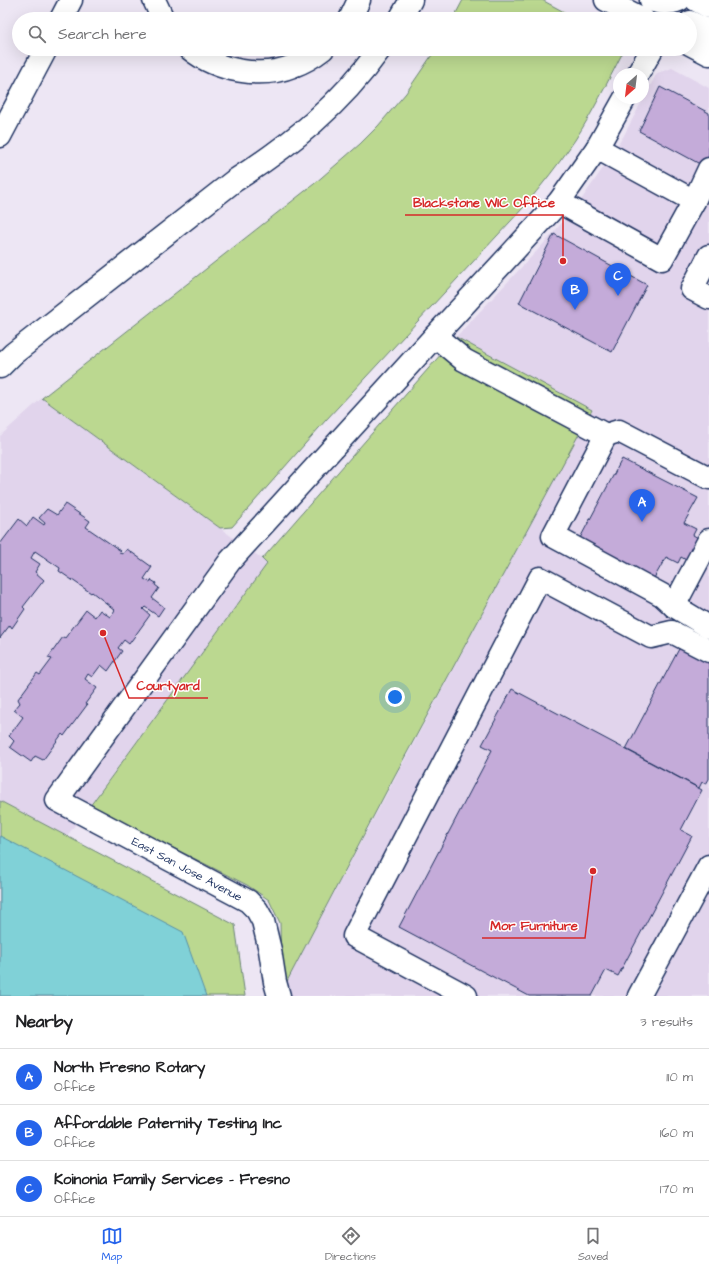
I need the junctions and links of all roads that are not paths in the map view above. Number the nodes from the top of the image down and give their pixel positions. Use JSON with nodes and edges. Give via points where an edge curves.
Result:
{"nodes":[{"id":1,"x":71,"y":0,"type":"edge"},
{"id":2,"x":154,"y":0,"type":"edge"},
{"id":3,"x":359,"y":0,"type":"edge"},
{"id":4,"x":411,"y":0,"type":"edge"},
{"id":5,"x":606,"y":0,"type":"edge"},
{"id":6,"x":650,"y":0,"type":"edge"},
{"id":7,"x":680,"y":0,"type":"edge"},
{"id":8,"x":696,"y":0,"type":"edge"},
{"id":9,"x":709,"y":7,"type":"edge"},
{"id":10,"x":65,"y":12,"type":"edge"},
{"id":11,"x":160,"y":12,"type":"edge"},
{"id":12,"x":353,"y":12,"type":"edge"},
{"id":13,"x":404,"y":12,"type":"edge"},
{"id":14,"x":629,"y":12,"type":"edge"},
{"id":15,"x":697,"y":25,"type":"edge"},
{"id":16,"x":709,"y":31,"type":"edge"},
{"id":17,"x":697,"y":48,"type":"edge"},
{"id":18,"x":709,"y":54,"type":"edge"},
{"id":19,"x":42,"y":56,"type":"edge"},
{"id":20,"x":200,"y":56,"type":"edge"},
{"id":21,"x":314,"y":56,"type":"edge"},
{"id":22,"x":374,"y":56,"type":"edge"},
{"id":23,"x":648,"y":56,"type":"edge"},
{"id":24,"x":641,"y":68,"type":"edge"},
{"id":25,"x":622,"y":104,"type":"edge"},
{"id":26,"x":0,"y":136,"type":"edge"},
{"id":27,"x":597,"y":148,"type":"junction"},
{"id":28,"x":709,"y":169,"type":"edge"},
{"id":29,"x":694,"y":201,"type":"junction"},
{"id":30,"x":559,"y":202,"type":"junction"},
{"id":31,"x":709,"y":256,"type":"edge"},
{"id":32,"x":709,"y":298,"type":"edge"},
{"id":33,"x":435,"y":336,"type":"junction"},
{"id":34,"x":0,"y":367,"type":"edge"},
{"id":35,"x":606,"y":435,"type":"junction"},
{"id":36,"x":709,"y":478,"type":"edge"},
{"id":37,"x":709,"y":540,"type":"edge"},
{"id":38,"x":674,"y":606,"type":"junction"},
{"id":39,"x":709,"y":627,"type":"edge"},
{"id":40,"x":709,"y":651,"type":"edge"},
{"id":41,"x":709,"y":866,"type":"edge"},
{"id":42,"x":279,"y":996,"type":"edge"},
{"id":43,"x":466,"y":996,"type":"edge"},
{"id":44,"x":639,"y":996,"type":"edge"}],
"edges":[{"from":1,"to":10,"type":"main road"},
{"from":2,"to":11,"type":"main road"},
{"from":3,"to":12,"type":"main road"},
{"from":4,"to":13,"type":"main road"},
{"from":5,"to":14,"type":"main road"},
{"from":6,"to":7,"type":"main road","via":[[663,3]]},
{"from":8,"to":9,"type":"main road"},
{"from":15,"to":16,"type":"main road"},
{"from":17,"to":18,"type":"main road"},
{"from":19,"to":26,"type":"main road"},
{"from":20,"to":21,"type":"main road","via":[[235,70],[252,72],[292,66]]},
{"from":22,"to":34,"type":"main road","via":[[346,90],[303,132],[234,181]]},
{"from":23,"to":24,"type":"main road"},
{"from":25,"to":27,"type":"main road"},
{"from":27,"to":29,"type":"main road"},
{"from":27,"to":30,"type":"main road"},
{"from":28,"to":29,"type":"main road"},
{"from":29,"to":30,"type":"main road","via":[[662,259]]},
{"from":30,"to":33,"type":"main road"},
{"from":31,"to":32,"type":"main road","via":[[692,289]]},
{"from":33,"to":35,"type":"main road","via":[[464,360]]},
{"from":33,"to":42,"type":"main road","name":"East San Jose Avenue","via":[[230,561],[57,800],[248,901],[263,921]]},
{"from":35,"to":36,"type":"main road","via":[[619,431]]},
{"from":35,"to":38,"type":"main road","via":[[552,536],[662,595]]},
{"from":37,"to":38,"type":"main road"},
{"from":38,"to":39,"type":"main road"},
{"from":40,"to":43,"type":"main road","via":[[672,632],[651,637],[540,578],[354,936]]},
{"from":41,"to":44,"type":"main road"}]}
